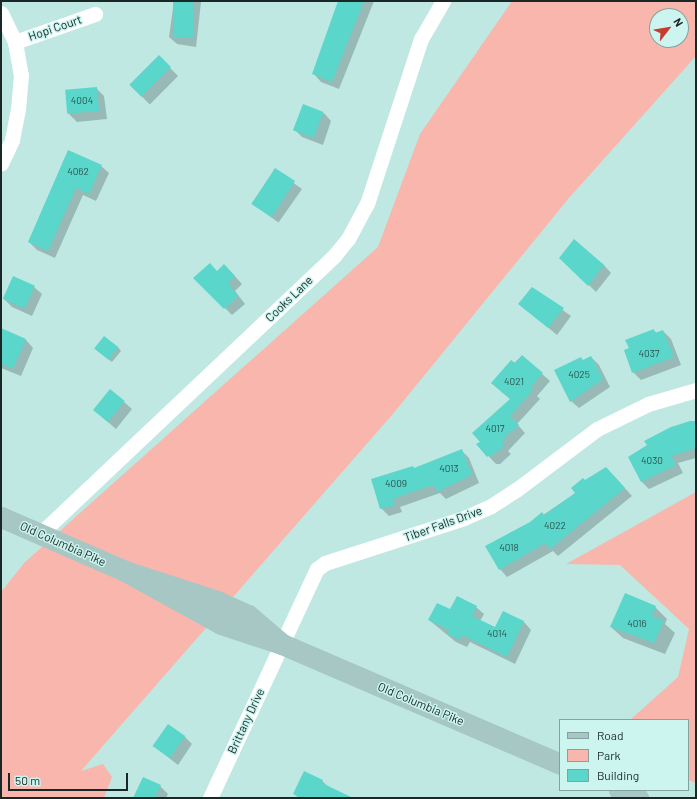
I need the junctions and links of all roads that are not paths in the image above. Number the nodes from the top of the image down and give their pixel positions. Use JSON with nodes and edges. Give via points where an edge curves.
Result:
{"nodes":[{"id":1,"x":443,"y":1,"type":"edge"},
{"id":2,"x":1,"y":13,"type":"edge"},
{"id":3,"x":96,"y":14,"type":"dead end"},
{"id":4,"x":15,"y":42,"type":"junction"},
{"id":5,"x":1,"y":164,"type":"edge"},
{"id":6,"x":696,"y":390,"type":"edge"},
{"id":7,"x":1,"y":517,"type":"edge"},
{"id":8,"x":40,"y":534,"type":"junction"},
{"id":9,"x":282,"y":644,"type":"junction"},
{"id":10,"x":559,"y":764,"type":"edge"},
{"id":11,"x":621,"y":791,"type":"edge"},
{"id":12,"x":210,"y":798,"type":"edge"},
{"id":13,"x":638,"y":798,"type":"edge"}],
"edges":[{"from":1,"to":8,"type":"street","name":"Cooks Lane","via":[[421,39],[367,204],[348,240]]},
{"from":2,"to":4,"type":"street"},
{"from":3,"to":4,"type":"street","name":"Hopi Court"},
{"from":4,"to":5,"type":"street","via":[[20,75],[18,109],[12,140]]},
{"from":6,"to":9,"type":"street","name":"Tiber Falls Drive","via":[[648,404],[602,425],[516,490],[486,508],[456,521],[325,563],[311,579]]},
{"from":7,"to":8,"type":"street","name":"Old Columbia Pike"},
{"from":8,"to":9,"type":"street","name":"Old Columbia Pike","via":[[125,572],[221,624]]},
{"from":9,"to":10,"type":"street","name":"Old Columbia Pike"},
{"from":9,"to":12,"type":"street","name":"Brittany Drive"},
{"from":11,"to":13,"type":"street"}]}
